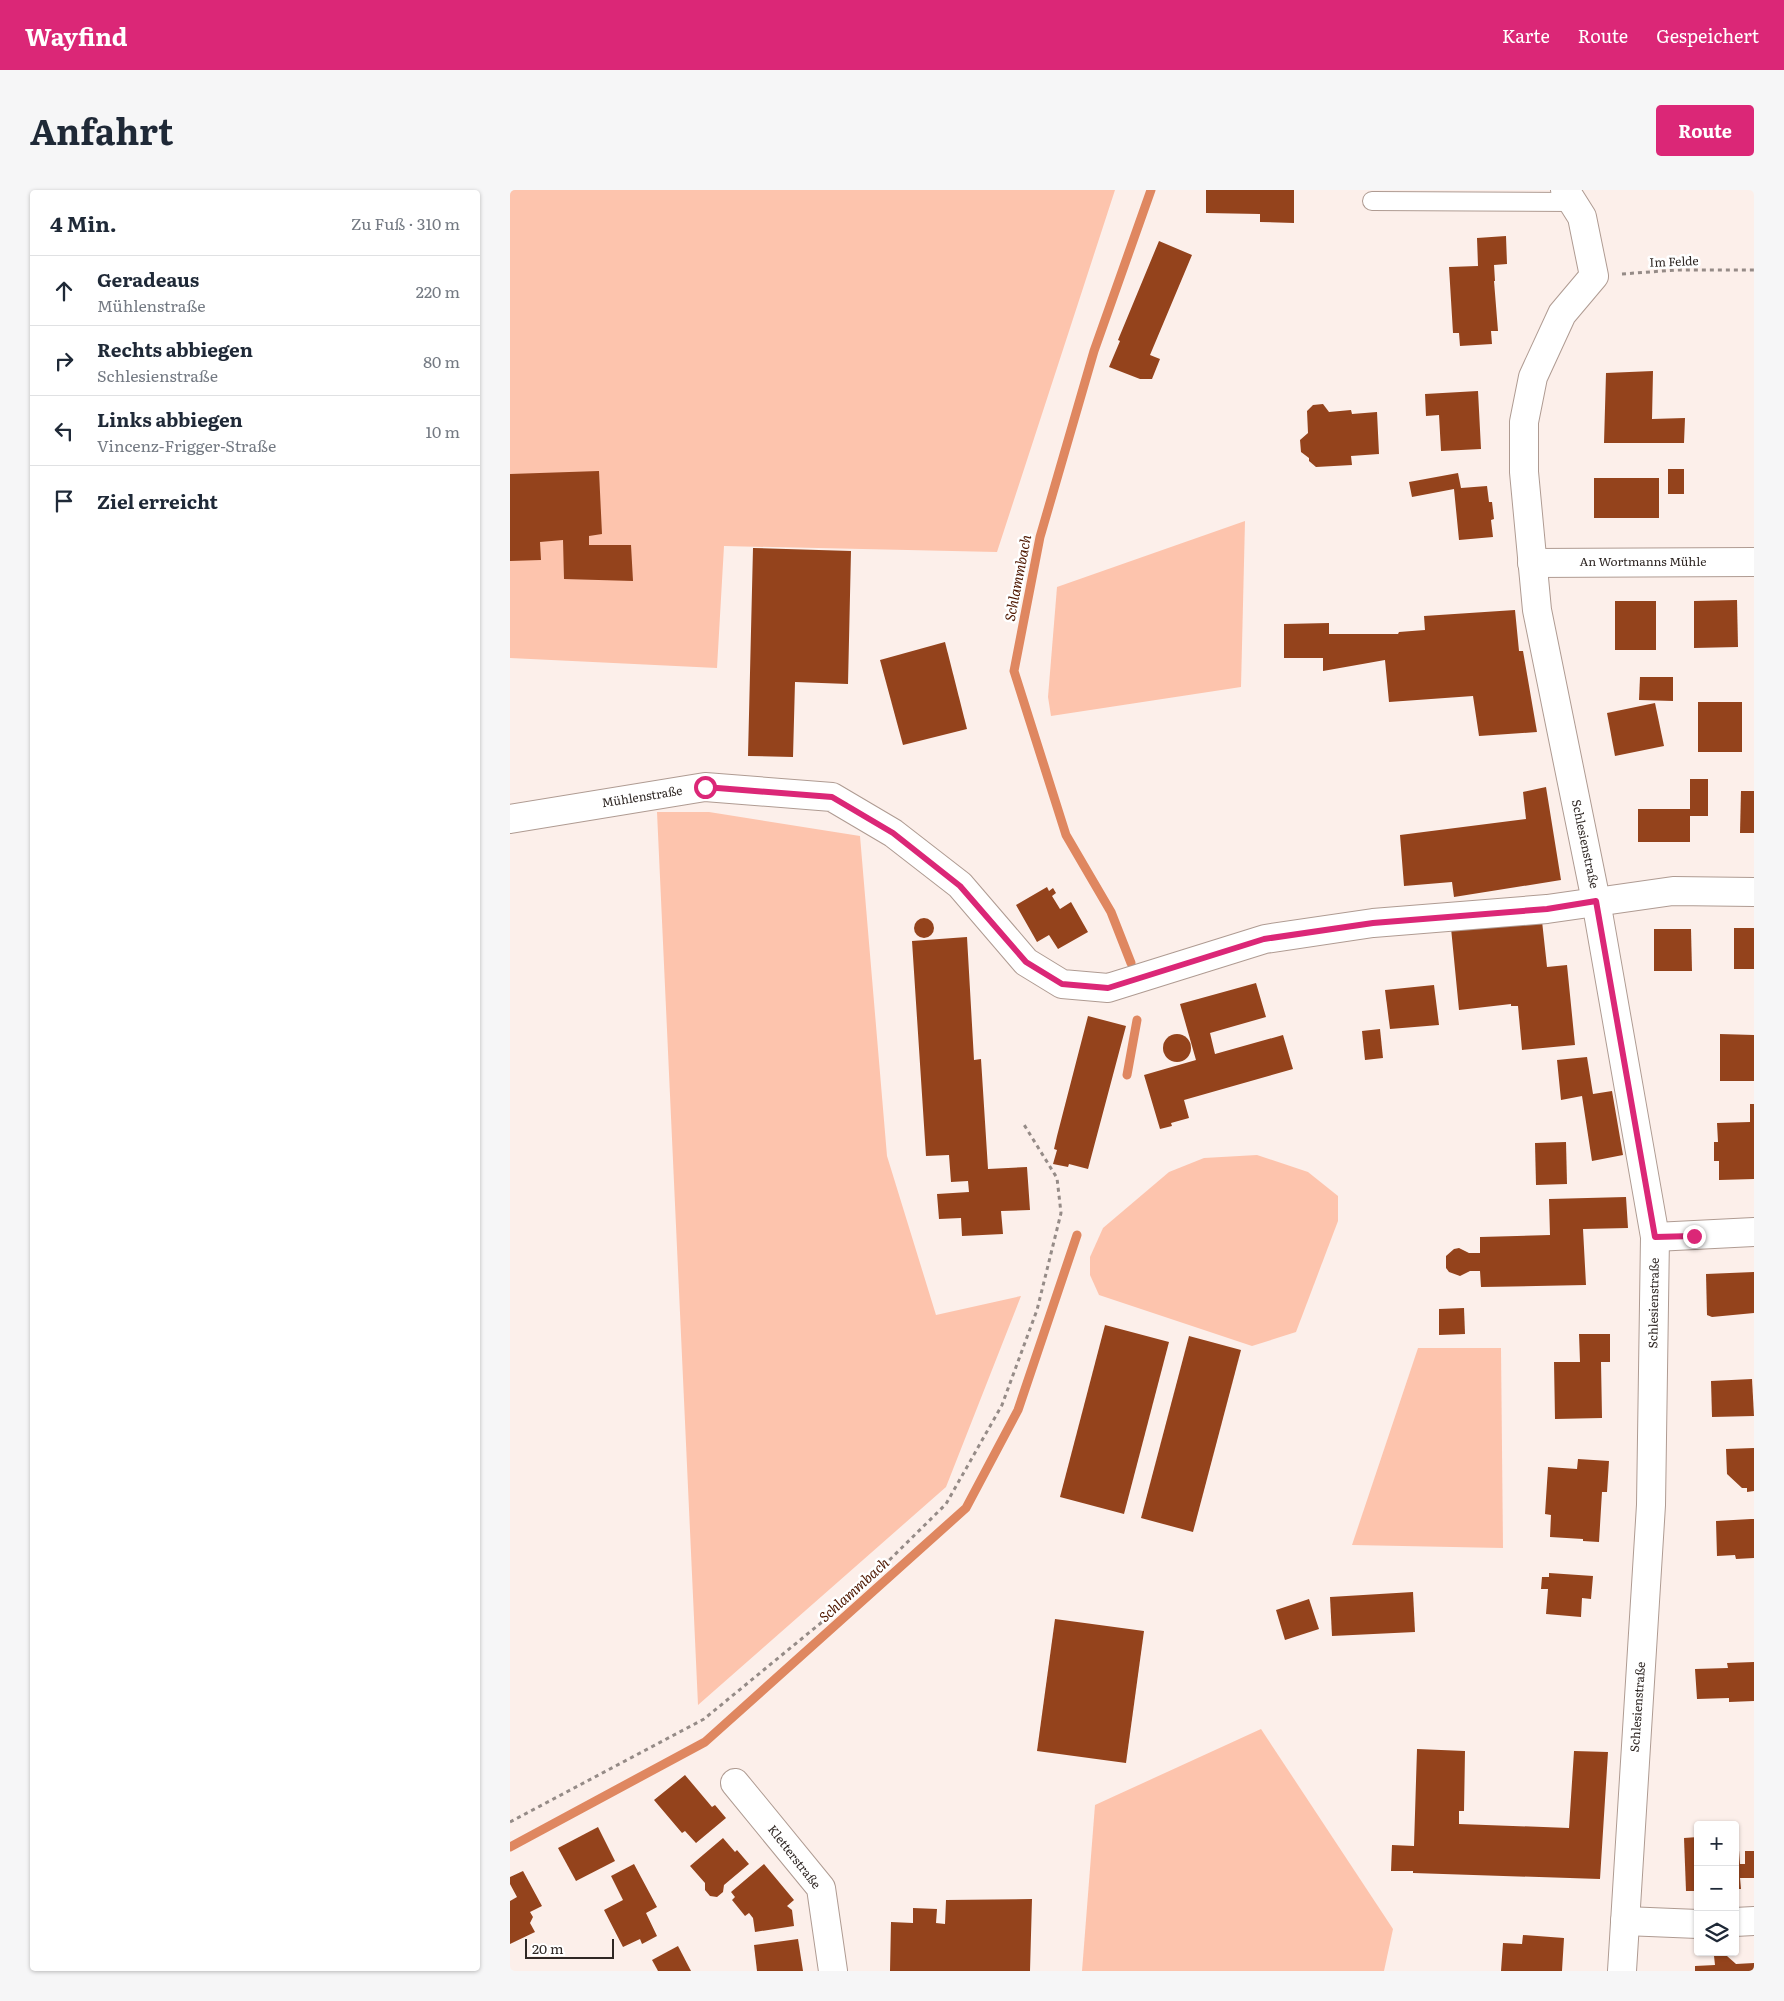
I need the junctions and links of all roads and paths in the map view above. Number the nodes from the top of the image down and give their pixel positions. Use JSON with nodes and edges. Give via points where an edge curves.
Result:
{"nodes":[{"id":1,"x":1569,"y":196,"type":"edge"},
{"id":2,"x":1372,"y":201,"type":"dead end"},
{"id":3,"x":1754,"y":270,"type":"edge"},
{"id":4,"x":1594,"y":276,"type":"junction"},
{"id":5,"x":1754,"y":562,"type":"edge"},
{"id":6,"x":1532,"y":563,"type":"junction"},
{"id":7,"x":510,"y":819,"type":"edge"},
{"id":8,"x":1754,"y":892,"type":"edge"},
{"id":9,"x":1596,"y":901,"type":"junction"},
{"id":10,"x":1022,"y":1123,"type":"dead end"},
{"id":11,"x":1754,"y":1232,"type":"edge"},
{"id":12,"x":1655,"y":1237,"type":"junction"},
{"id":13,"x":735,"y":1783,"type":"dead end"},
{"id":14,"x":510,"y":1822,"type":"edge"},
{"id":15,"x":1625,"y":1921,"type":"junction"},
{"id":16,"x":1754,"y":1921,"type":"edge"},
{"id":17,"x":1739,"y":1922,"type":"edge"},
{"id":18,"x":1694,"y":1924,"type":"edge"},
{"id":19,"x":833,"y":1971,"type":"edge"},
{"id":20,"x":1622,"y":1971,"type":"edge"}],
"edges":[{"from":1,"to":2,"type":"lane"},
{"from":1,"to":4,"type":"street","via":[[1582,216]]},
{"from":3,"to":4,"type":"path","name":"Im Felde","via":[[1676,270]]},
{"from":4,"to":6,"type":"street","name":"Schlesienstraße","via":[[1562,314],[1533,377],[1524,422],[1524,472]]},
{"from":5,"to":6,"type":"street","name":"An Wortmanns Mühle"},
{"from":6,"to":9,"type":"street","name":"Schlesienstraße","via":[[1537,610]]},
{"from":7,"to":9,"type":"street","name":"Mühlenstraße","via":[[705,787],[832,797],[893,833],[960,886],[1026,962],[1062,984],[1108,988],[1264,939],[1373,923],[1547,909]]},
{"from":8,"to":9,"type":"street","via":[[1673,891]]},
{"from":9,"to":12,"type":"street","name":"Schlesienstraße"},
{"from":10,"to":14,"type":"path","via":[[1057,1178],[1061,1213],[1037,1310],[1002,1405],[946,1504],[850,1599],[704,1719]]},
{"from":11,"to":12,"type":"street"},
{"from":12,"to":15,"type":"street","name":"Schlesienstraße","via":[[1651,1506]]},
{"from":13,"to":19,"type":"street","name":"Kletterstraße","via":[[821,1888]]},
{"from":15,"to":18,"type":"street"},
{"from":15,"to":20,"type":"street","name":"Schlesienstraße"},
{"from":16,"to":17,"type":"street"}]}
